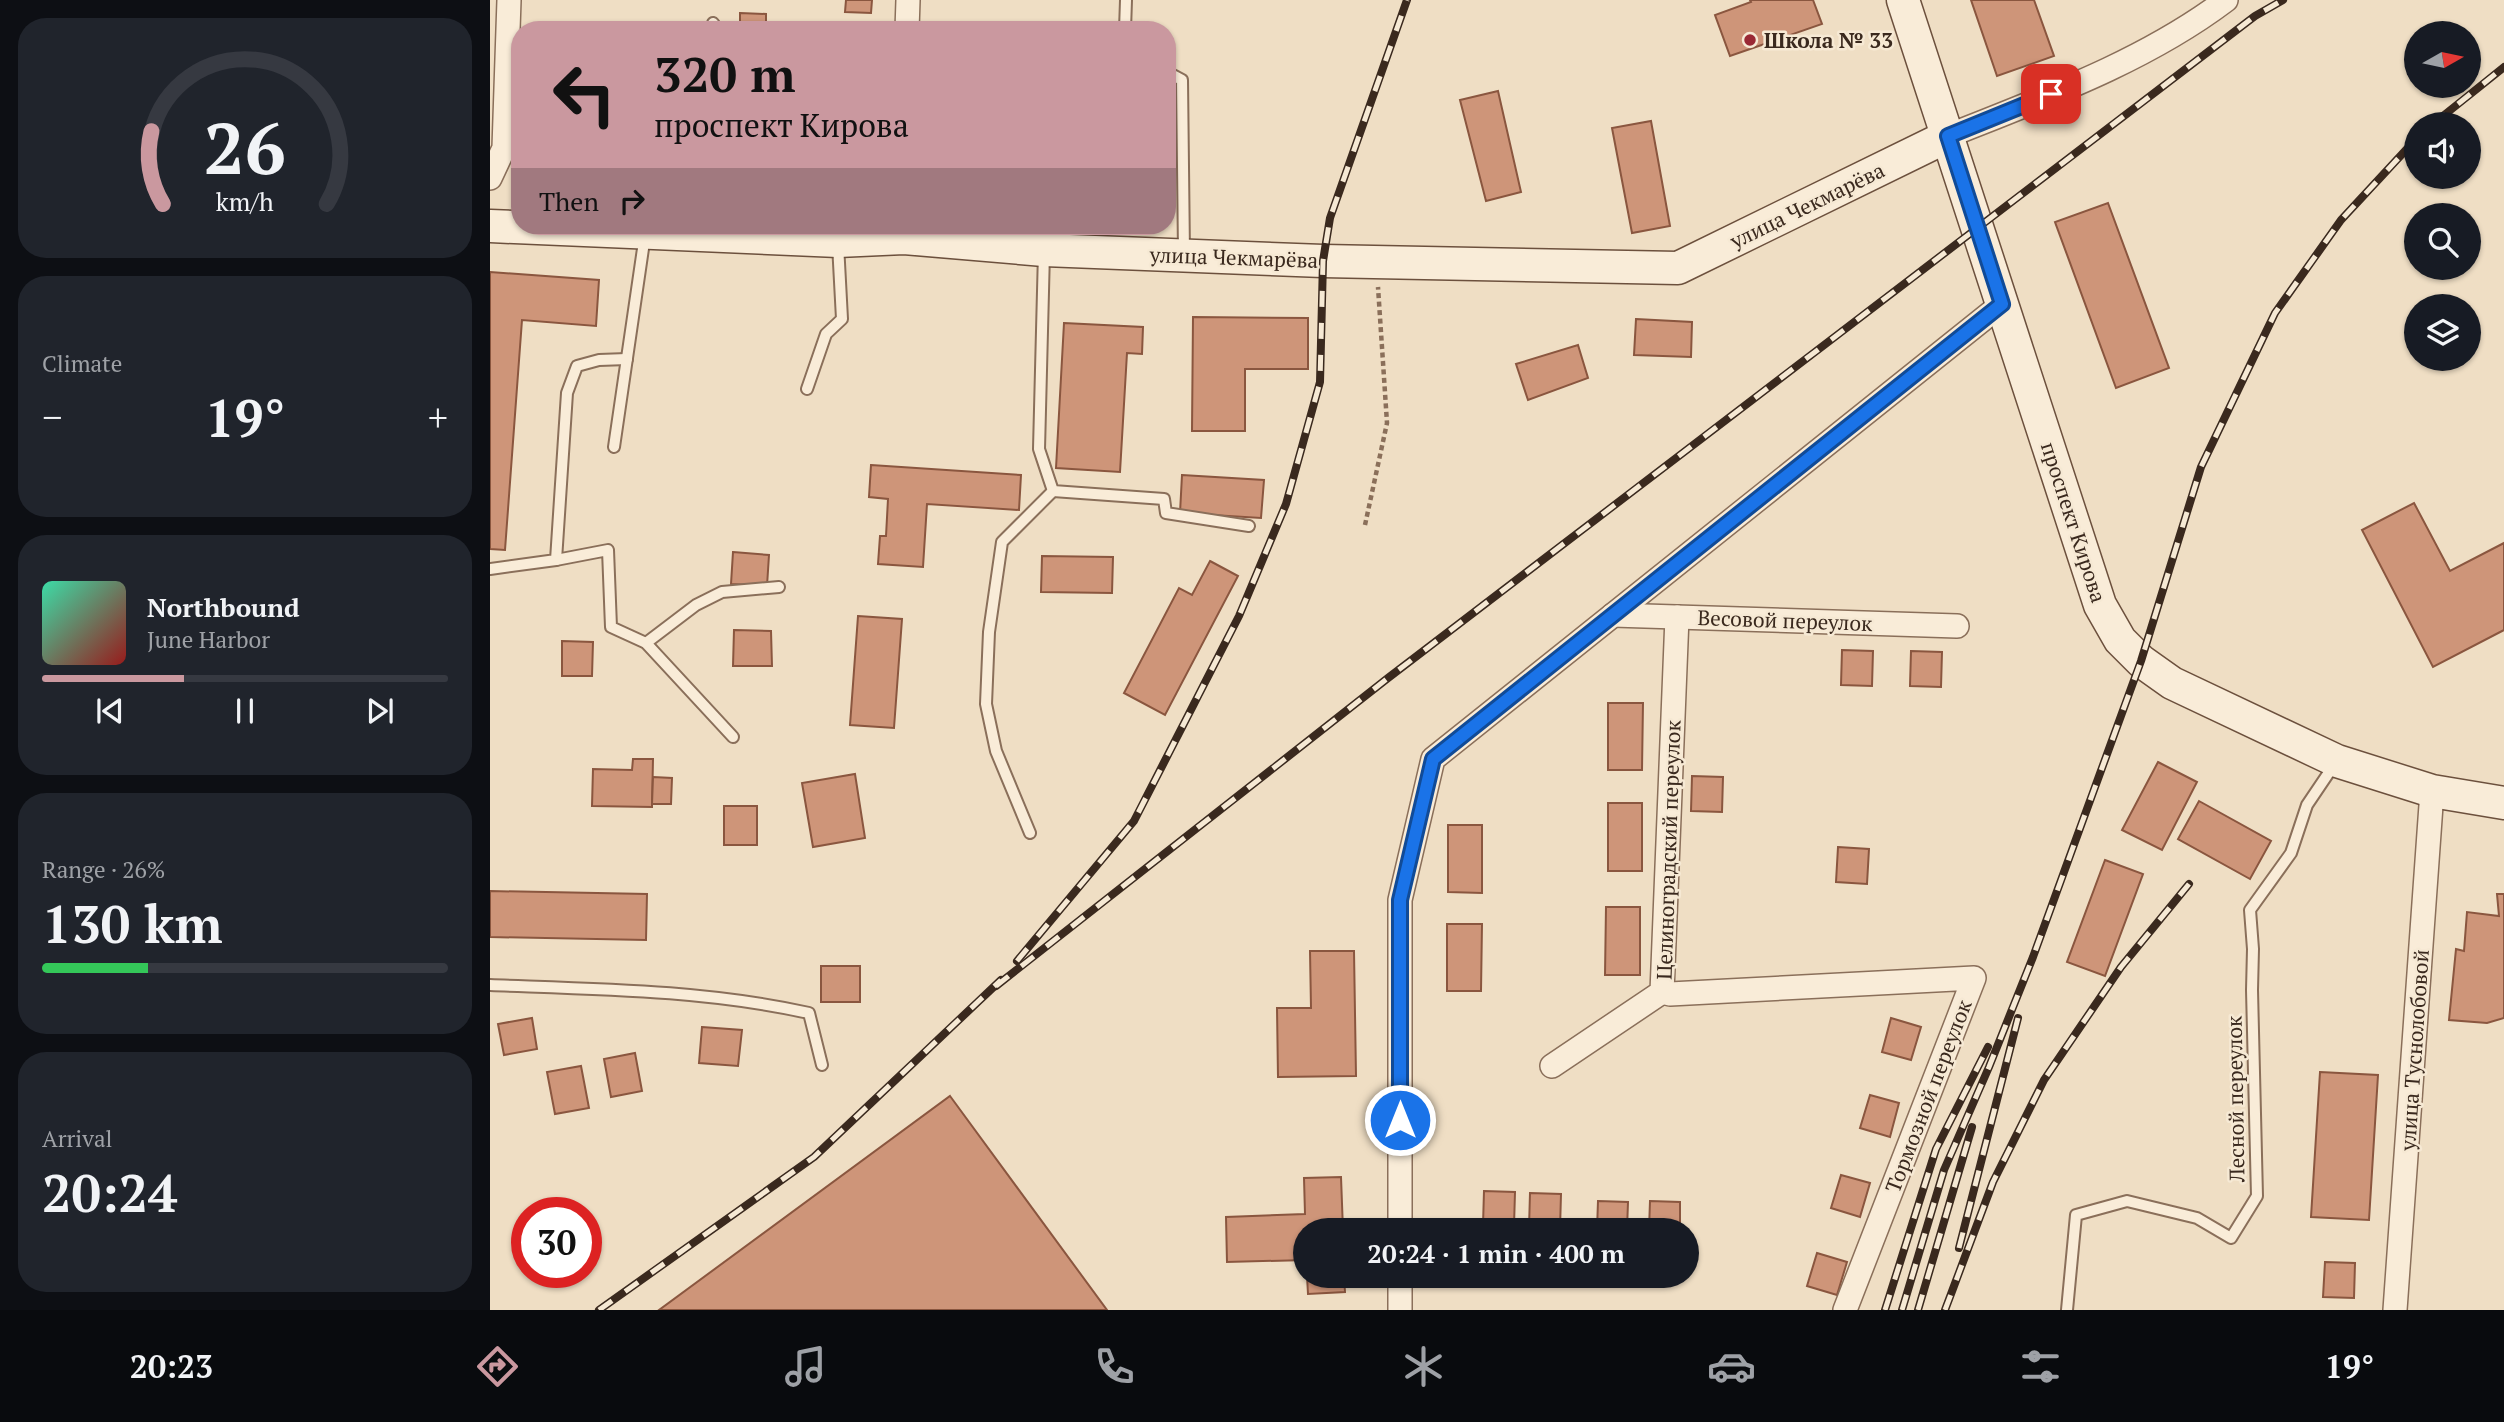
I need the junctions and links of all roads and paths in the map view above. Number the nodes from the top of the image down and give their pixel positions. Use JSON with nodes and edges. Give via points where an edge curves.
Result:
{"nodes":[{"id":1,"x":509,"y":0,"type":"edge"},
{"id":2,"x":908,"y":0,"type":"edge"},
{"id":3,"x":1126,"y":0,"type":"edge"},
{"id":4,"x":1903,"y":0,"type":"edge"},
{"id":5,"x":2218,"y":3,"type":"edge"},
{"id":6,"x":907,"y":21,"type":"edge"},
{"id":7,"x":1125,"y":21,"type":"edge"},
{"id":8,"x":1176,"y":77,"type":"edge"},
{"id":9,"x":1948,"y":136,"type":"junction"},
{"id":10,"x":490,"y":178,"type":"edge"},
{"id":11,"x":490,"y":226,"type":"edge"},
{"id":12,"x":511,"y":227,"type":"edge"},
{"id":13,"x":645,"y":235,"type":"edge"},
{"id":14,"x":772,"y":235,"type":"edge"},
{"id":15,"x":882,"y":235,"type":"edge"},
{"id":16,"x":927,"y":235,"type":"edge"},
{"id":17,"x":838,"y":241,"type":"junction"},
{"id":18,"x":1044,"y":250,"type":"junction"},
{"id":19,"x":1184,"y":255,"type":"junction"},
{"id":20,"x":1377,"y":262,"type":"junction"},
{"id":21,"x":2002,"y":304,"type":"junction"},
{"id":22,"x":627,"y":359,"type":"junction"},
{"id":23,"x":807,"y":389,"type":"dead end"},
{"id":24,"x":614,"y":447,"type":"dead end"},
{"id":25,"x":1053,"y":491,"type":"junction"},
{"id":26,"x":1365,"y":525,"type":"dead end"},
{"id":27,"x":1249,"y":526,"type":"dead end"},
{"id":28,"x":556,"y":560,"type":"junction"},
{"id":29,"x":490,"y":569,"type":"edge"},
{"id":30,"x":779,"y":587,"type":"dead end"},
{"id":31,"x":1613,"y":615,"type":"junction"},
{"id":32,"x":1677,"y":617,"type":"junction"},
{"id":33,"x":1956,"y":626,"type":"dead end"},
{"id":34,"x":646,"y":643,"type":"junction"},
{"id":35,"x":733,"y":737,"type":"dead end"},
{"id":36,"x":2337,"y":761,"type":"junction"},
{"id":37,"x":2432,"y":791,"type":"junction"},
{"id":38,"x":2504,"y":803,"type":"edge"},
{"id":39,"x":1030,"y":833,"type":"dead end"},
{"id":40,"x":490,"y":985,"type":"edge"},
{"id":41,"x":1662,"y":992,"type":"junction"},
{"id":42,"x":822,"y":1065,"type":"dead end"},
{"id":43,"x":1552,"y":1066,"type":"dead end"},
{"id":44,"x":1400,"y":1218,"type":"edge"},
{"id":45,"x":1400,"y":1288,"type":"edge"},
{"id":46,"x":1400,"y":1310,"type":"edge"},
{"id":47,"x":1845,"y":1310,"type":"edge"},
{"id":48,"x":2067,"y":1310,"type":"edge"},
{"id":49,"x":2395,"y":1310,"type":"edge"}],
"edges":[{"from":1,"to":10,"type":"street","via":[[504,148]]},
{"from":2,"to":6,"type":"street"},
{"from":3,"to":7,"type":"lane"},
{"from":4,"to":9,"type":"street","name":"проспект Кирова"},
{"from":5,"to":9,"type":"street","via":[[2153,46]]},
{"from":8,"to":19,"type":"lane","via":[[1182,80]]},
{"from":9,"to":20,"type":"street","name":"улица Чекмарёва","via":[[1678,268]]},
{"from":9,"to":21,"type":"street","name":"проспект Кирова"},
{"from":11,"to":12,"type":"street","name":"улица Чекмарёва"},
{"from":13,"to":22,"type":"lane"},
{"from":14,"to":17,"type":"street","name":"улица Чекмарёва"},
{"from":15,"to":17,"type":"street","name":"улица Чекмарёва"},
{"from":16,"to":18,"type":"street","name":"улица Чекмарёва"},
{"from":17,"to":23,"type":"lane","via":[[842,319],[826,334]]},
{"from":18,"to":19,"type":"street","name":"улица Чекмарёва"},
{"from":18,"to":25,"type":"lane","via":[[1039,449]]},
{"from":19,"to":20,"type":"street","name":"улица Чекмарёва"},
{"from":20,"to":26,"type":"path","via":[[1387,423]]},
{"from":21,"to":31,"type":"street"},
{"from":21,"to":36,"type":"street","name":"проспект Кирова","via":[[2100,605],[2120,640],[2172,683]]},
{"from":22,"to":24,"type":"lane"},
{"from":22,"to":28,"type":"lane","via":[[577,366],[567,393]]},
{"from":25,"to":27,"type":"lane","via":[[1164,499],[1166,513]]},
{"from":25,"to":39,"type":"lane","via":[[1002,542],[989,632],[986,704],[996,751]]},
{"from":28,"to":29,"type":"lane"},
{"from":28,"to":34,"type":"lane","via":[[608,550],[611,627]]},
{"from":30,"to":34,"type":"lane","via":[[722,592],[696,605]]},
{"from":31,"to":32,"type":"street","name":"Весовой переулок"},
{"from":31,"to":44,"type":"street","via":[[1433,759],[1400,900]]},
{"from":32,"to":33,"type":"street","name":"Весовой переулок"},
{"from":32,"to":41,"type":"street","name":"Целиноградский переулок"},
{"from":34,"to":35,"type":"lane"},
{"from":36,"to":37,"type":"street","name":"проспект Кирова"},
{"from":36,"to":48,"type":"lane","name":"Лесной переулок","via":[[2307,805],[2291,853],[2250,910],[2257,1196],[2231,1238],[2197,1218],[2127,1201],[2076,1215]]},
{"from":37,"to":38,"type":"street","name":"проспект Кирова"},
{"from":37,"to":49,"type":"street","name":"улица Туснолобовой"},
{"from":40,"to":42,"type":"lane","via":[[614,989],[764,1003],[808,1013]]},
{"from":41,"to":43,"type":"street","name":"Целиноградский переулок"},
{"from":41,"to":47,"type":"street","name":"Тормозной переулок","via":[[1974,978]]},
{"from":45,"to":46,"type":"street"}]}
